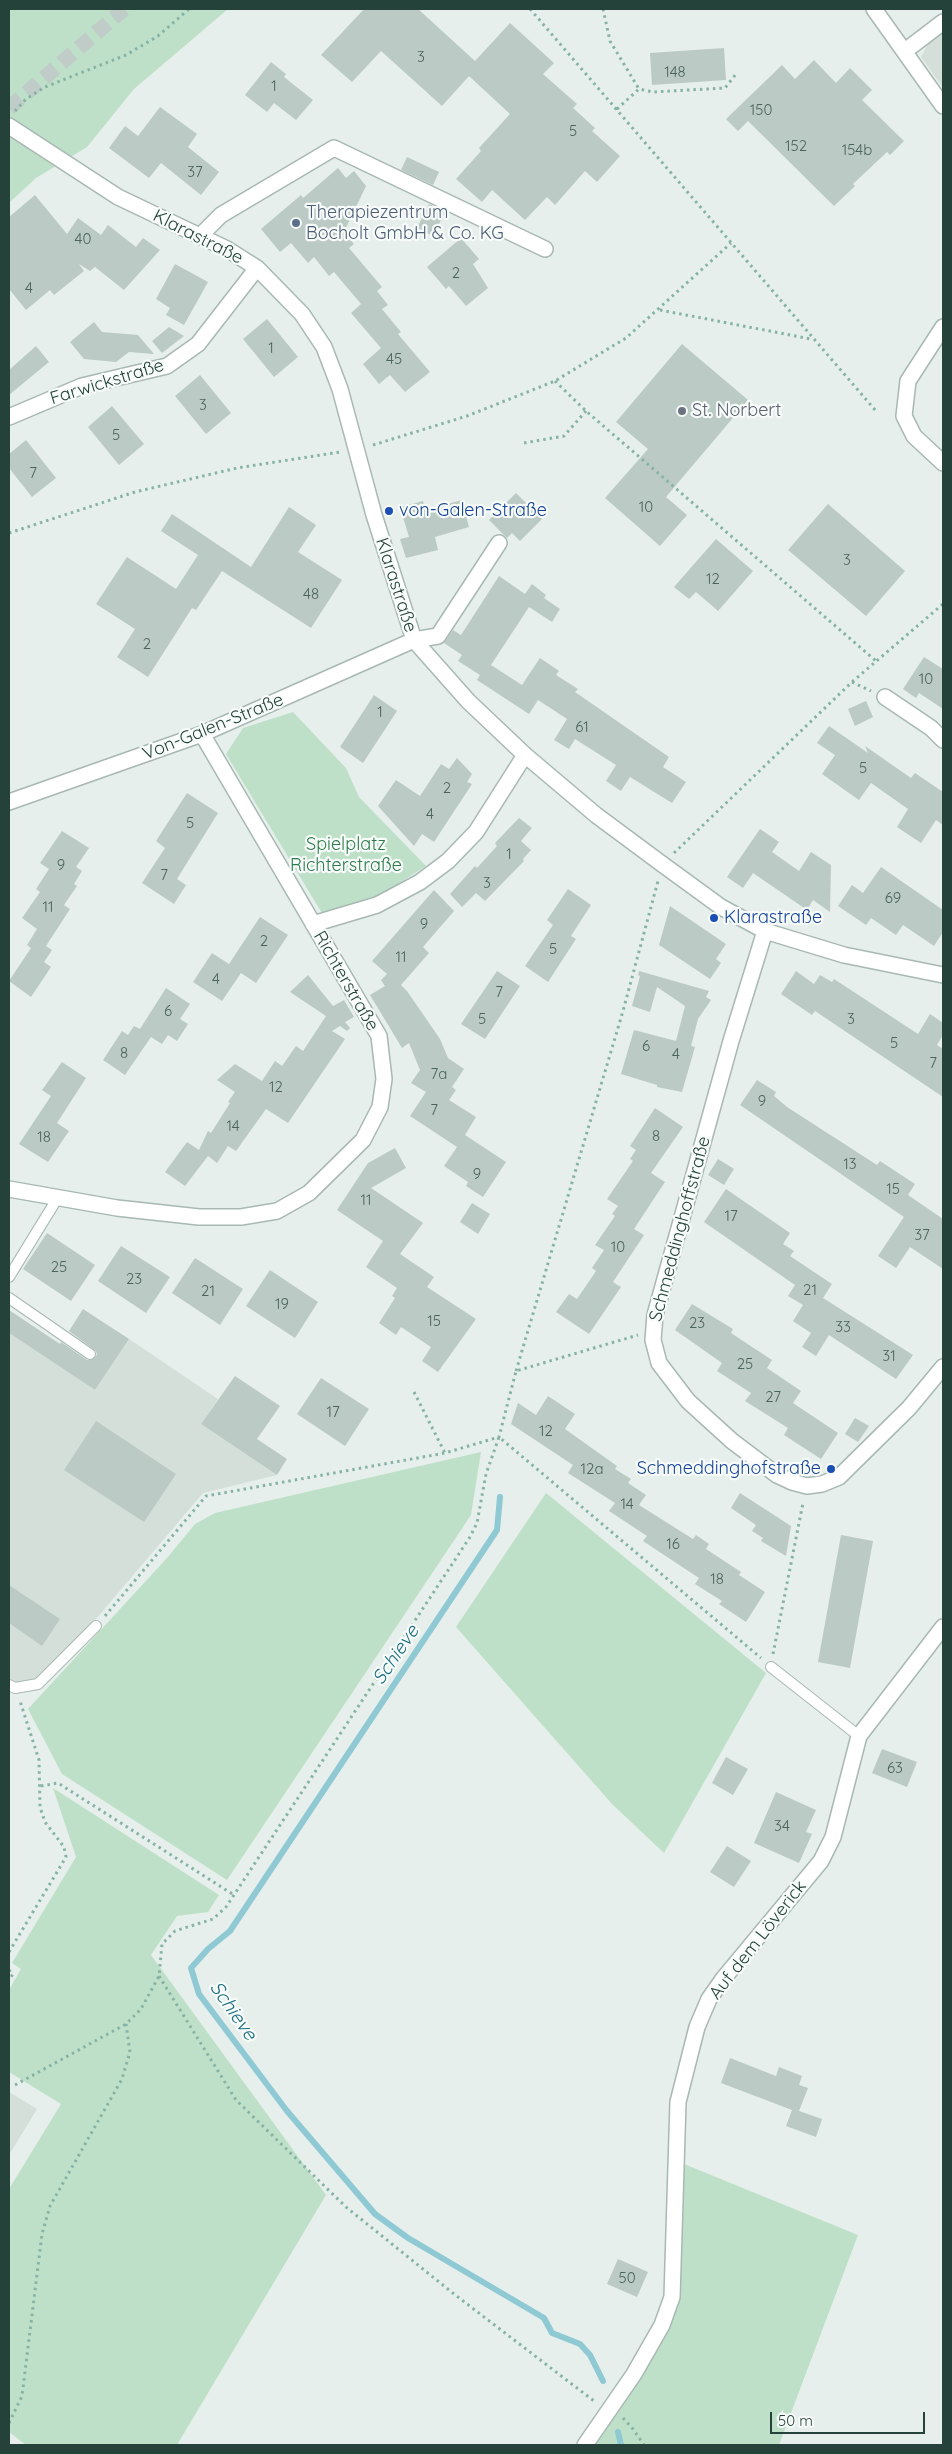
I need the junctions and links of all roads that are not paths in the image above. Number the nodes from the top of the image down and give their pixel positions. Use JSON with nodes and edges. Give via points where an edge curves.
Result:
{"nodes":[{"id":1,"x":874,"y":9,"type":"edge"},
{"id":2,"x":943,"y":22,"type":"edge"},
{"id":3,"x":905,"y":51,"type":"junction"},
{"id":4,"x":943,"y":106,"type":"edge"},
{"id":5,"x":12,"y":119,"type":"edge"},
{"id":6,"x":200,"y":236,"type":"junction"},
{"id":7,"x":545,"y":249,"type":"dead end"},
{"id":8,"x":257,"y":268,"type":"junction"},
{"id":9,"x":943,"y":327,"type":"edge"},
{"id":10,"x":9,"y":417,"type":"edge"},
{"id":11,"x":943,"y":463,"type":"edge"},
{"id":12,"x":499,"y":543,"type":"dead end"},
{"id":13,"x":414,"y":640,"type":"junction"},
{"id":14,"x":885,"y":697,"type":"dead end"},
{"id":15,"x":202,"y":734,"type":"junction"},
{"id":16,"x":943,"y":740,"type":"edge"},
{"id":17,"x":525,"y":755,"type":"junction"},
{"id":18,"x":9,"y":802,"type":"edge"},
{"id":19,"x":313,"y":924,"type":"junction"},
{"id":20,"x":765,"y":931,"type":"junction"},
{"id":21,"x":943,"y":975,"type":"edge"},
{"id":22,"x":9,"y":1188,"type":"edge"},
{"id":23,"x":57,"y":1199,"type":"junction"},
{"id":24,"x":9,"y":1277,"type":"edge"},
{"id":25,"x":9,"y":1298,"type":"edge"},
{"id":26,"x":90,"y":1354,"type":"dead end"},
{"id":27,"x":943,"y":1367,"type":"edge"},
{"id":28,"x":96,"y":1626,"type":"road end"},
{"id":29,"x":943,"y":1627,"type":"edge"},
{"id":30,"x":771,"y":1667,"type":"road end"},
{"id":31,"x":12,"y":1687,"type":"edge"},
{"id":32,"x":858,"y":1736,"type":"junction"},
{"id":33,"x":585,"y":2445,"type":"edge"}],
"edges":[{"from":1,"to":3,"type":"street"},
{"from":2,"to":3,"type":"street"},
{"from":3,"to":4,"type":"street"},
{"from":5,"to":6,"type":"street","name":"Klarastraße","via":[[118,197]]},
{"from":6,"to":7,"type":"street","via":[[221,215],[334,148]]},
{"from":6,"to":8,"type":"street","name":"Klarastraße"},
{"from":8,"to":10,"type":"street","name":"Farwickstraße","via":[[198,344],[168,366],[82,386]]},
{"from":8,"to":13,"type":"street","name":"Klarastraße","via":[[302,314],[324,347],[340,389]]},
{"from":9,"to":11,"type":"street","via":[[908,382],[904,416],[914,436]]},
{"from":12,"to":13,"type":"street","name":"Von-Galen-Straße","via":[[438,636]]},
{"from":13,"to":15,"type":"street","name":"Von-Galen-Straße"},
{"from":13,"to":17,"type":"street","name":"Klarastraße","via":[[468,701]]},
{"from":14,"to":16,"type":"street"},
{"from":15,"to":18,"type":"street","name":"Von-Galen-Straße"},
{"from":15,"to":19,"type":"street","name":"Richterstraße"},
{"from":17,"to":19,"type":"street","via":[[476,832],[448,861],[420,882],[377,905]]},
{"from":17,"to":20,"type":"street","name":"Klarastraße","via":[[596,815],[662,864],[721,907]]},
{"from":19,"to":23,"type":"street","name":"Richterstraße","via":[[379,1036],[384,1080],[380,1107],[363,1140],[309,1193],[277,1211],[241,1217],[199,1218]]},
{"from":20,"to":21,"type":"street","name":"Klarastraße","via":[[844,955]]},
{"from":20,"to":27,"type":"street","name":"Schmeddinghoffstraße","via":[[657,1306],[652,1330],[659,1363],[688,1401],[732,1441],[777,1474],[806,1486],[839,1477],[908,1408]]},
{"from":22,"to":23,"type":"street","name":"Richterstraße"},
{"from":23,"to":24,"type":"lane"},
{"from":25,"to":26,"type":"lane"},
{"from":28,"to":31,"type":"lane","via":[[38,1684]]},
{"from":29,"to":32,"type":"street","name":"Auf dem Löverick"},
{"from":30,"to":32,"type":"lane"},
{"from":32,"to":33,"type":"street","name":"Auf dem Löverick","via":[[833,1837],[821,1861],[723,1979],[709,1999],[698,2027],[678,2102],[672,2297],[662,2325],[634,2374]]}]}
